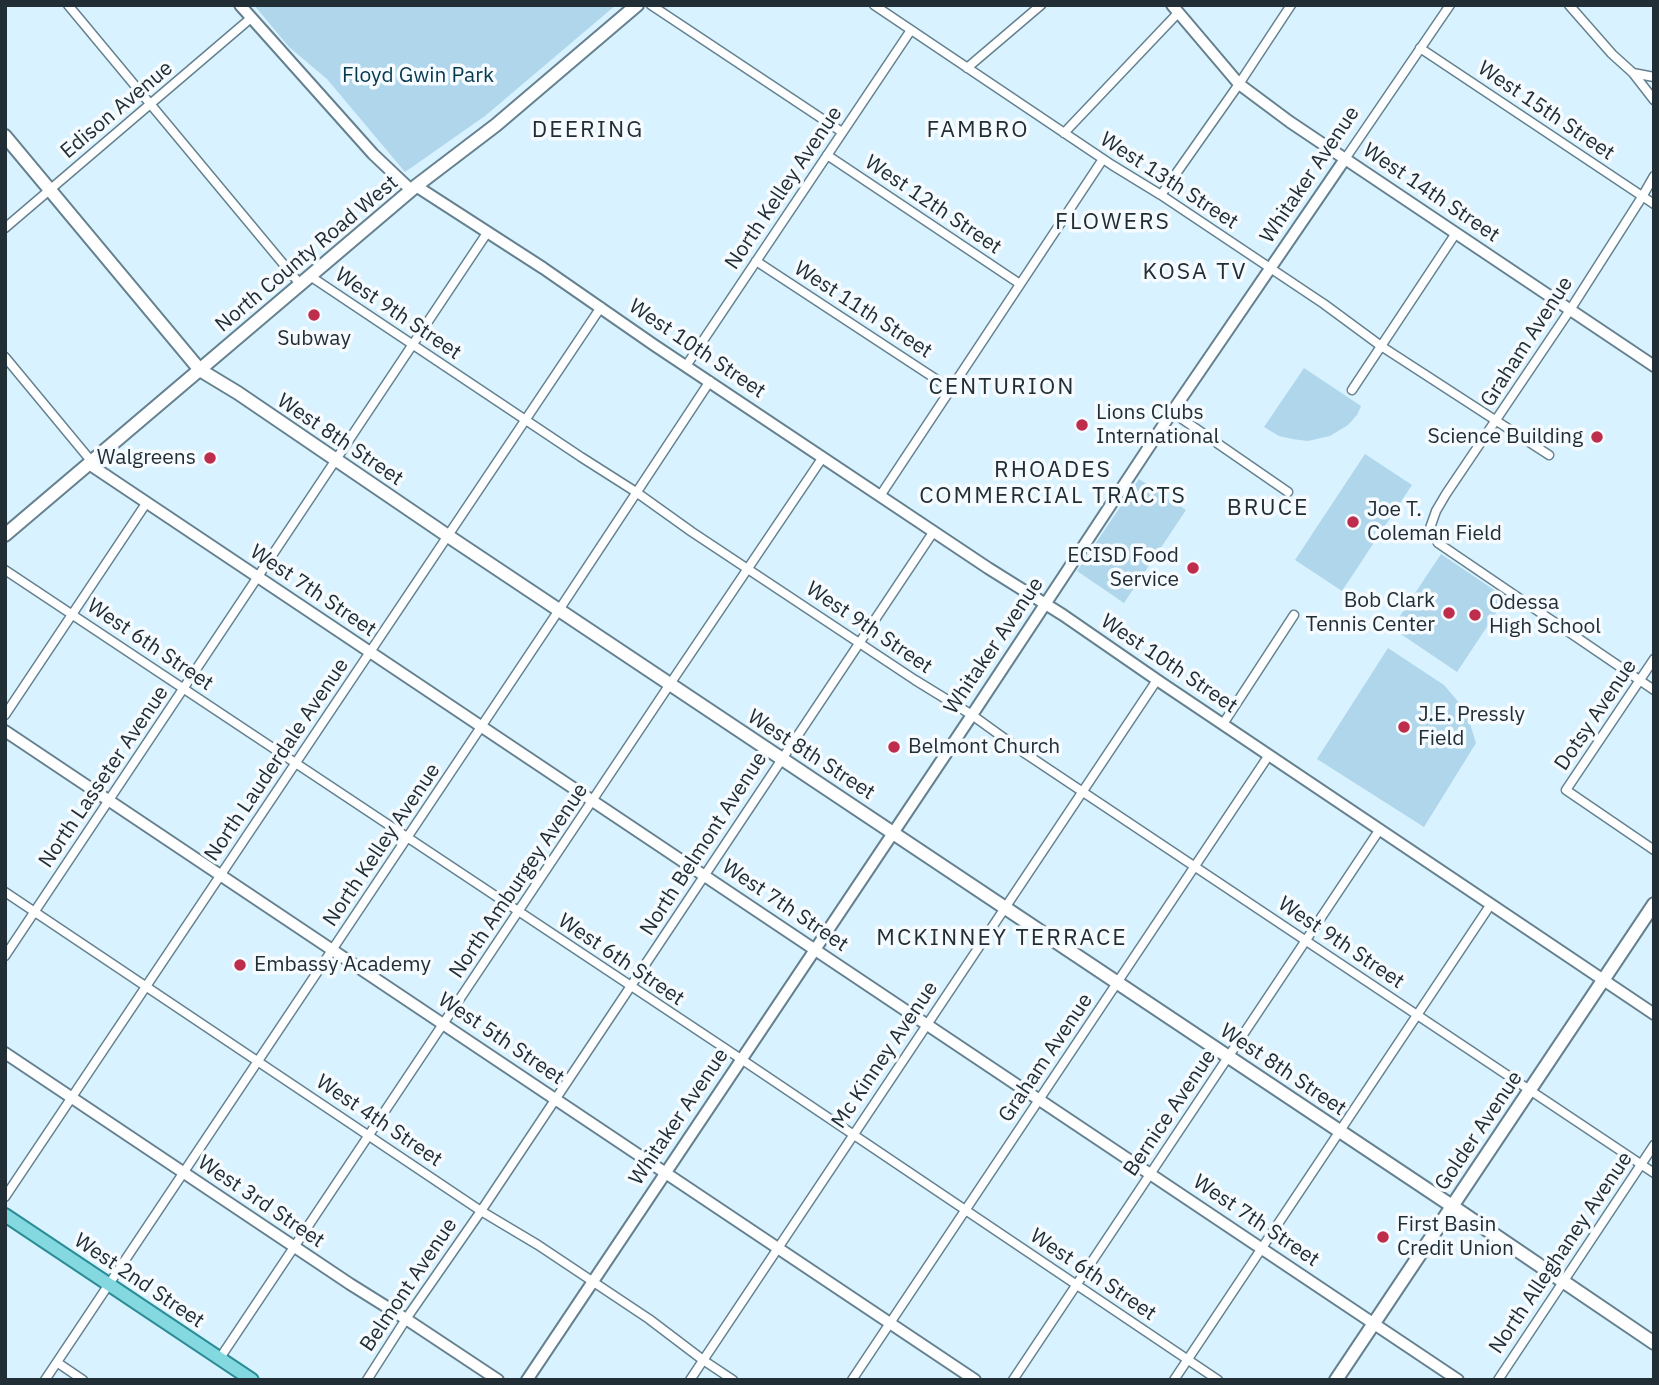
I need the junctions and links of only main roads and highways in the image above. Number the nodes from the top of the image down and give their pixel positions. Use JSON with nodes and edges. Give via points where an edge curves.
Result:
{"nodes":[{"id":1,"x":637,"y":5,"type":"edge"},
{"id":2,"x":5,"y":136,"type":"edge"},
{"id":3,"x":201,"y":370,"type":"junction"},
{"id":4,"x":5,"y":535,"type":"edge"},
{"id":5,"x":1654,"y":904,"type":"edge"},
{"id":6,"x":1452,"y":1206,"type":"junction"},
{"id":7,"x":5,"y":1215,"type":"edge"},
{"id":8,"x":1654,"y":1343,"type":"edge"},
{"id":9,"x":252,"y":1380,"type":"edge"},
{"id":10,"x":1336,"y":1380,"type":"edge"}],
"edges":[{"from":1,"to":3,"type":"main road","name":"North County Road West"},
{"from":2,"to":3,"type":"main road","name":"West 8th Street"},
{"from":3,"to":4,"type":"main road","name":"North County Road West"},
{"from":3,"to":6,"type":"main road","name":"West 8th Street"},
{"from":5,"to":6,"type":"main road","name":"Golder Avenue"},
{"from":6,"to":8,"type":"main road","name":"West 8th Street"},
{"from":6,"to":10,"type":"main road","name":"Golder Avenue"},
{"from":7,"to":9,"type":"main road","name":"West 2nd Street"}]}
